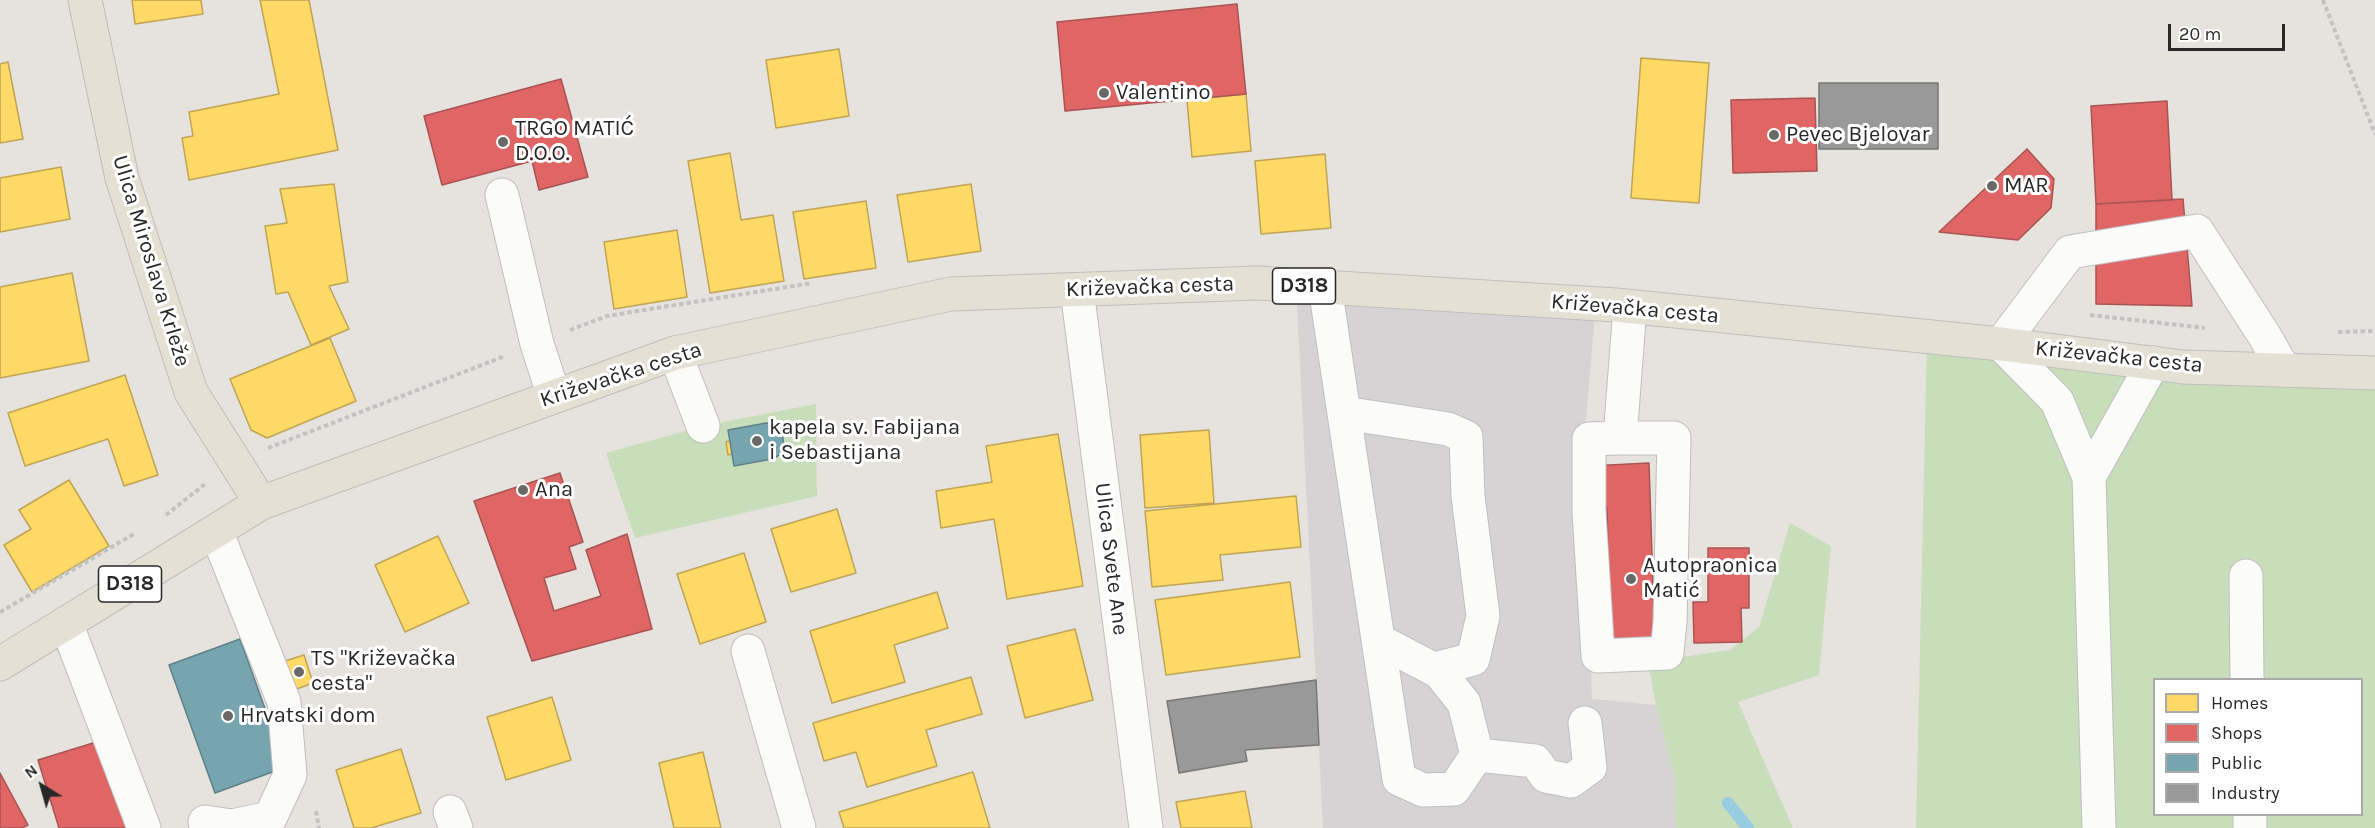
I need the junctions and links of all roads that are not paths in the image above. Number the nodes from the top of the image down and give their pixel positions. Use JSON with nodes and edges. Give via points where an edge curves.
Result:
{"nodes":[{"id":1,"x":85,"y":0,"type":"edge"},
{"id":2,"x":502,"y":195,"type":"dead end"},
{"id":3,"x":1325,"y":288,"type":"junction"},
{"id":4,"x":1077,"y":290,"type":"junction"},
{"id":5,"x":1630,"y":307,"type":"junction"},
{"id":6,"x":2001,"y":344,"type":"junction"},
{"id":7,"x":675,"y":353,"type":"junction"},
{"id":8,"x":2153,"y":363,"type":"junction"},
{"id":9,"x":2284,"y":370,"type":"junction"},
{"id":10,"x":2375,"y":373,"type":"edge"},
{"id":11,"x":554,"y":396,"type":"junction"},
{"id":12,"x":1344,"y":412,"type":"junction"},
{"id":13,"x":703,"y":426,"type":"dead end"},
{"id":14,"x":1620,"y":438,"type":"junction"},
{"id":15,"x":2089,"y":477,"type":"junction"},
{"id":16,"x":261,"y":503,"type":"junction"},
{"id":17,"x":216,"y":531,"type":"junction"},
{"id":18,"x":2246,"y":576,"type":"dead end"},
{"id":19,"x":66,"y":623,"type":"junction"},
{"id":20,"x":1378,"y":640,"type":"junction"},
{"id":21,"x":748,"y":651,"type":"dead end"},
{"id":22,"x":0,"y":664,"type":"edge"},
{"id":23,"x":1435,"y":669,"type":"junction"},
{"id":24,"x":2247,"y":678,"type":"edge"},
{"id":25,"x":1585,"y":723,"type":"dead end"},
{"id":26,"x":1477,"y":755,"type":"junction"},
{"id":27,"x":205,"y":822,"type":"dead end"},
{"id":28,"x":144,"y":828,"type":"edge"},
{"id":29,"x":799,"y":828,"type":"edge"},
{"id":30,"x":1145,"y":828,"type":"edge"},
{"id":31,"x":2099,"y":828,"type":"edge"}],
"edges":[{"from":1,"to":16,"type":"main road","name":"Ulica Miroslava Krleže","via":[[122,178],[191,392]]},
{"from":2,"to":11,"type":"street","via":[[537,344]]},
{"from":3,"to":4,"type":"main road","name":"Križevačka cesta","number":"D318","via":[[1257,283]]},
{"from":3,"to":5,"type":"main road","name":"Križevačka cesta","number":"D318"},
{"from":3,"to":12,"type":"street"},
{"from":4,"to":7,"type":"main road","name":"Križevačka cesta","number":"D318","via":[[951,294]]},
{"from":4,"to":30,"type":"street","name":"Ulica Svete Ane"},
{"from":5,"to":6,"type":"main road","name":"Križevačka cesta","number":"D318"},
{"from":5,"to":14,"type":"street"},
{"from":6,"to":8,"type":"main road","name":"Križevačka cesta","number":"D318"},
{"from":6,"to":9,"type":"street","via":[[2070,252],[2197,231]]},
{"from":6,"to":15,"type":"street","via":[[2057,400]]},
{"from":7,"to":11,"type":"main road","name":"Križevačka cesta","number":"D318"},
{"from":7,"to":13,"type":"street"},
{"from":8,"to":9,"type":"main road","name":"Križevačka cesta","number":"D318"},
{"from":8,"to":15,"type":"street"},
{"from":9,"to":10,"type":"main road","name":"Križevačka cesta","number":"D318"},
{"from":11,"to":16,"type":"main road","name":"Križevačka cesta","number":"D318"},
{"from":12,"to":20,"type":"street"},
{"from":12,"to":23,"type":"street","via":[[1448,429],[1466,437],[1468,496],[1482,616],[1473,659]]},
{"from":14,"to":14,"type":"street","via":[[1674,438],[1667,653],[1598,656],[1589,512],[1589,439]]},
{"from":15,"to":31,"type":"street"},
{"from":16,"to":17,"type":"main road","name":"Križevačka cesta","number":"D318"},
{"from":17,"to":19,"type":"main road","name":"Križevačka cesta","number":"D318"},
{"from":17,"to":27,"type":"street","via":[[284,702],[290,775],[270,818],[232,826]]},
{"from":18,"to":24,"type":"street"},
{"from":19,"to":22,"type":"main road","name":"Križevačka cesta","number":"D318"},
{"from":19,"to":28,"type":"street"},
{"from":20,"to":23,"type":"street"},
{"from":20,"to":26,"type":"street","via":[[1399,778],[1423,790],[1454,789]]},
{"from":21,"to":29,"type":"street"},
{"from":23,"to":26,"type":"street","via":[[1464,703]]},
{"from":25,"to":26,"type":"street","via":[[1590,767],[1571,781],[1546,776],[1535,761]]}]}
